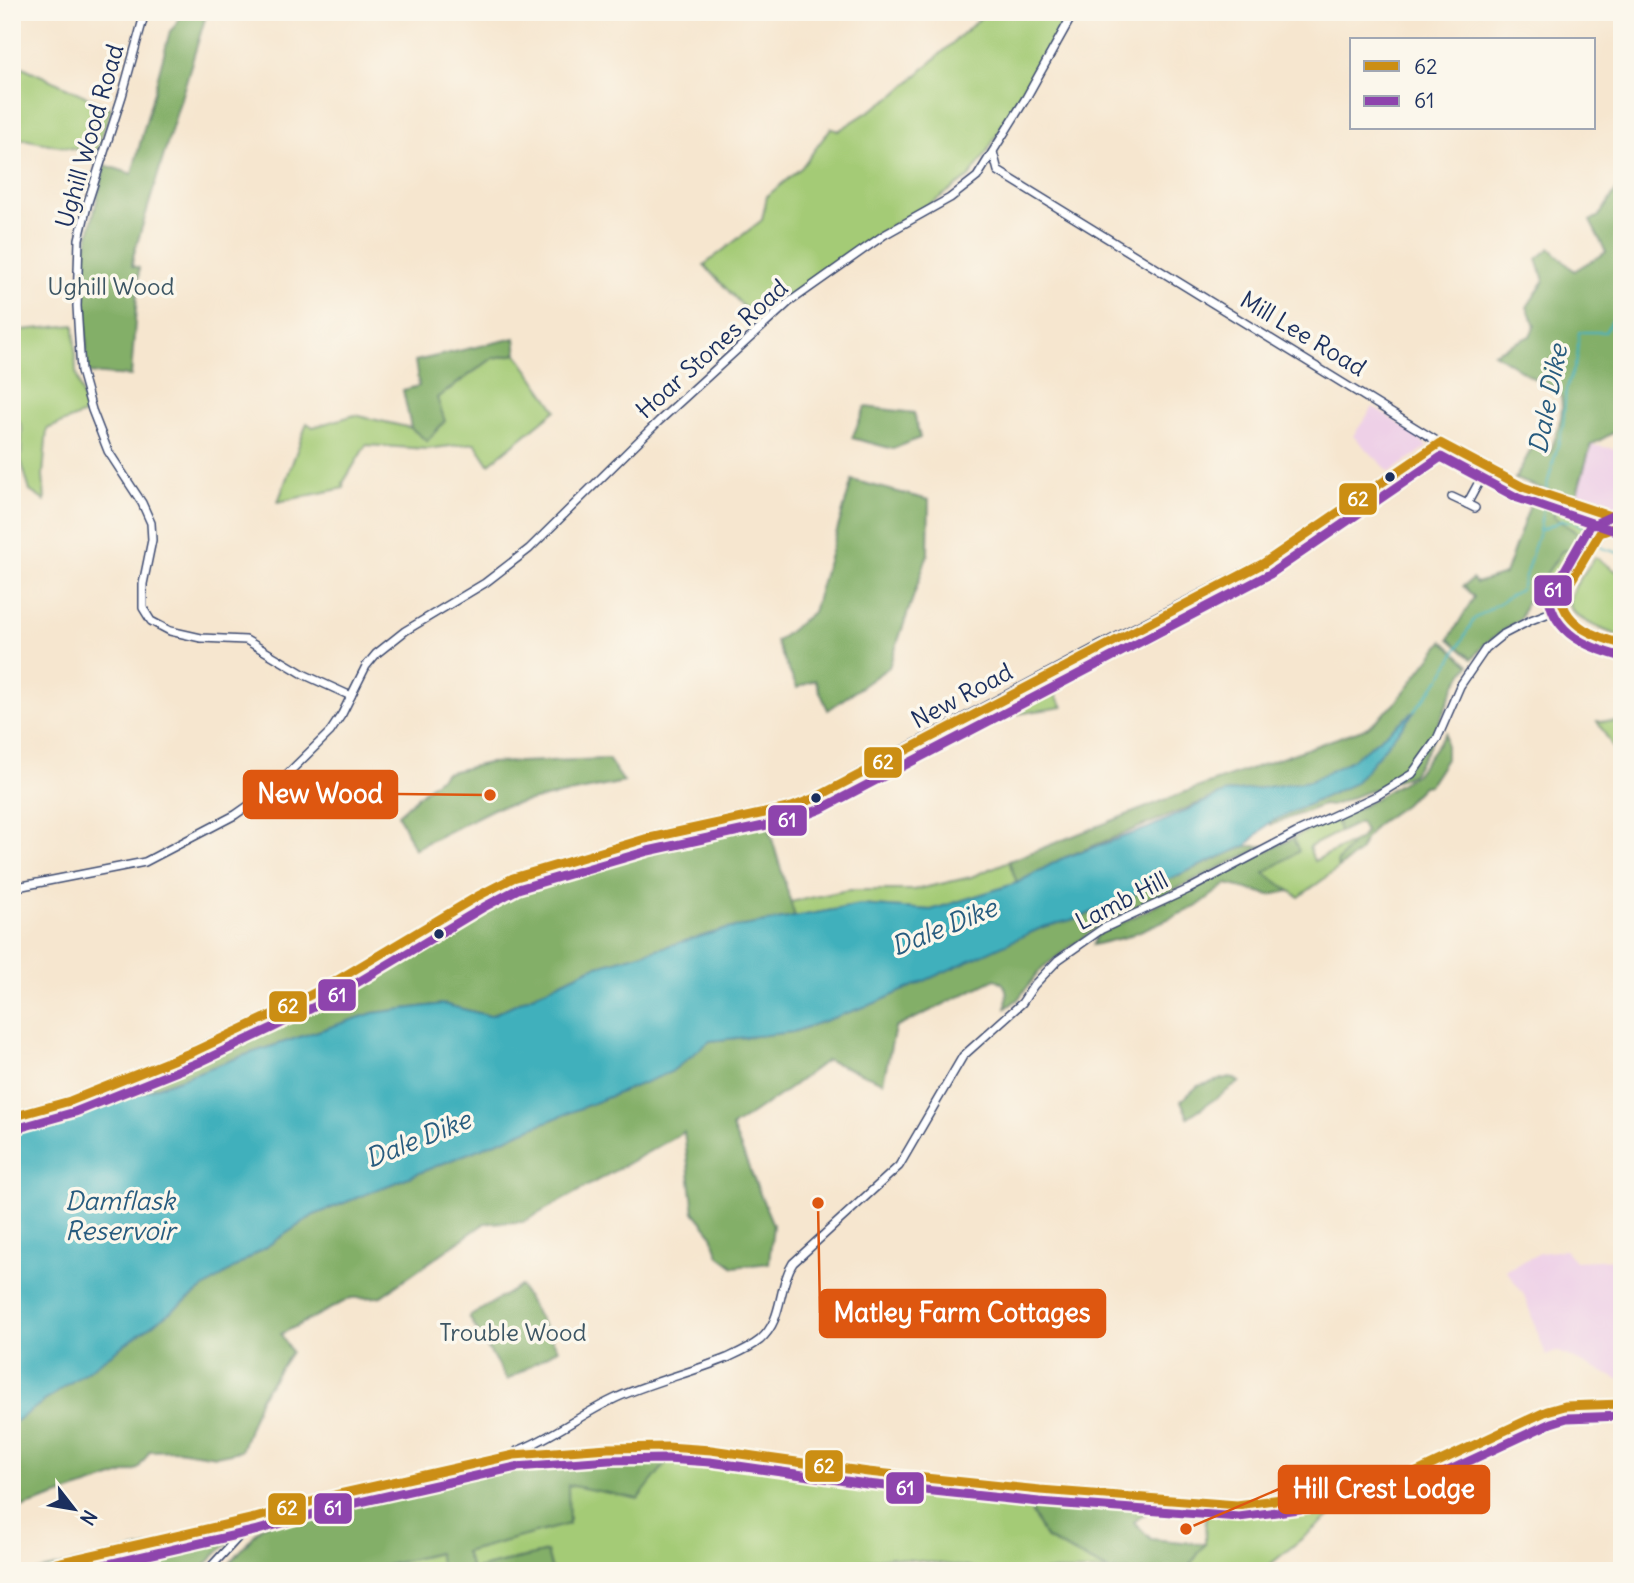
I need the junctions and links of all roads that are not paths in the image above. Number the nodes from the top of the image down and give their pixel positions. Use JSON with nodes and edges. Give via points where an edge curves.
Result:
{"nodes":[{"id":1,"x":145,"y":12,"type":"edge"},
{"id":2,"x":1074,"y":12,"type":"edge"},
{"id":3,"x":993,"y":152,"type":"junction"},
{"id":4,"x":998,"y":171,"type":"junction"},
{"id":5,"x":980,"y":173,"type":"junction"},
{"id":6,"x":1440,"y":443,"type":"junction"},
{"id":7,"x":1486,"y":469,"type":"junction"},
{"id":8,"x":1452,"y":496,"type":"dead end"},
{"id":9,"x":1597,"y":512,"type":"junction"},
{"id":10,"x":1622,"y":522,"type":"edge"},
{"id":11,"x":1599,"y":534,"type":"junction"},
{"id":12,"x":1562,"y":608,"type":"junction"},
{"id":13,"x":1622,"y":644,"type":"edge"},
{"id":14,"x":351,"y":696,"type":"junction"},
{"id":15,"x":12,"y":888,"type":"edge"},
{"id":16,"x":12,"y":1117,"type":"edge"},
{"id":17,"x":1622,"y":1404,"type":"edge"},
{"id":18,"x":513,"y":1455,"type":"junction"},
{"id":19,"x":255,"y":1518,"type":"junction"},
{"id":20,"x":21,"y":1571,"type":"edge"},
{"id":21,"x":207,"y":1571,"type":"edge"}],
"edges":[{"from":1,"to":14,"type":"street","name":"Ughill Wood Road","via":[[79,239],[77,306],[81,371],[92,410],[108,451],[151,523],[143,608],[151,621],[170,631],[246,640]]},
{"from":2,"to":3,"type":"street","name":"Hoar Stones Road"},
{"from":3,"to":4,"type":"street"},
{"from":3,"to":5,"type":"street","name":"Hoar Stones Road"},
{"from":4,"to":5,"type":"street"},
{"from":4,"to":6,"type":"street","name":"Mill Lee Road"},
{"from":5,"to":14,"type":"street","name":"Hoar Stones Road","via":[[950,198],[884,235],[788,303],[514,561],[376,654]]},
{"from":6,"to":7,"type":"street","name":"Mill Lee Road"},
{"from":6,"to":16,"type":"street","name":"New Road","via":[[1264,563],[815,797],[792,807],[645,839],[513,878],[267,1017],[70,1101]]},
{"from":7,"to":8,"type":"street","via":[[1471,506]]},
{"from":7,"to":9,"type":"street","name":"Mill Lee Road"},
{"from":9,"to":10,"type":"street","name":"Mill Lee Road"},
{"from":9,"to":11,"type":"street"},
{"from":10,"to":11,"type":"street"},
{"from":11,"to":12,"type":"street","via":[[1565,590]]},
{"from":12,"to":13,"type":"street","via":[[1572,622]]},
{"from":12,"to":18,"type":"street","name":"Lamb Hill","via":[[1502,635],[1486,648],[1466,675],[1437,738],[1412,774],[1376,796],[1101,929],[1058,960],[1022,1003],[964,1056],[899,1166],[793,1263],[776,1318],[760,1340],[703,1367],[619,1396]]},
{"from":14,"to":15,"type":"street","name":"Hoar Stones Road","via":[[317,747],[264,796],[235,815],[135,866]]},
{"from":17,"to":18,"type":"street","via":[[1547,1411],[1406,1477],[1376,1485],[1237,1505],[1041,1490],[678,1448]]},
{"from":18,"to":19,"type":"street"},
{"from":19,"to":20,"type":"street"},
{"from":19,"to":21,"type":"street"}]}
